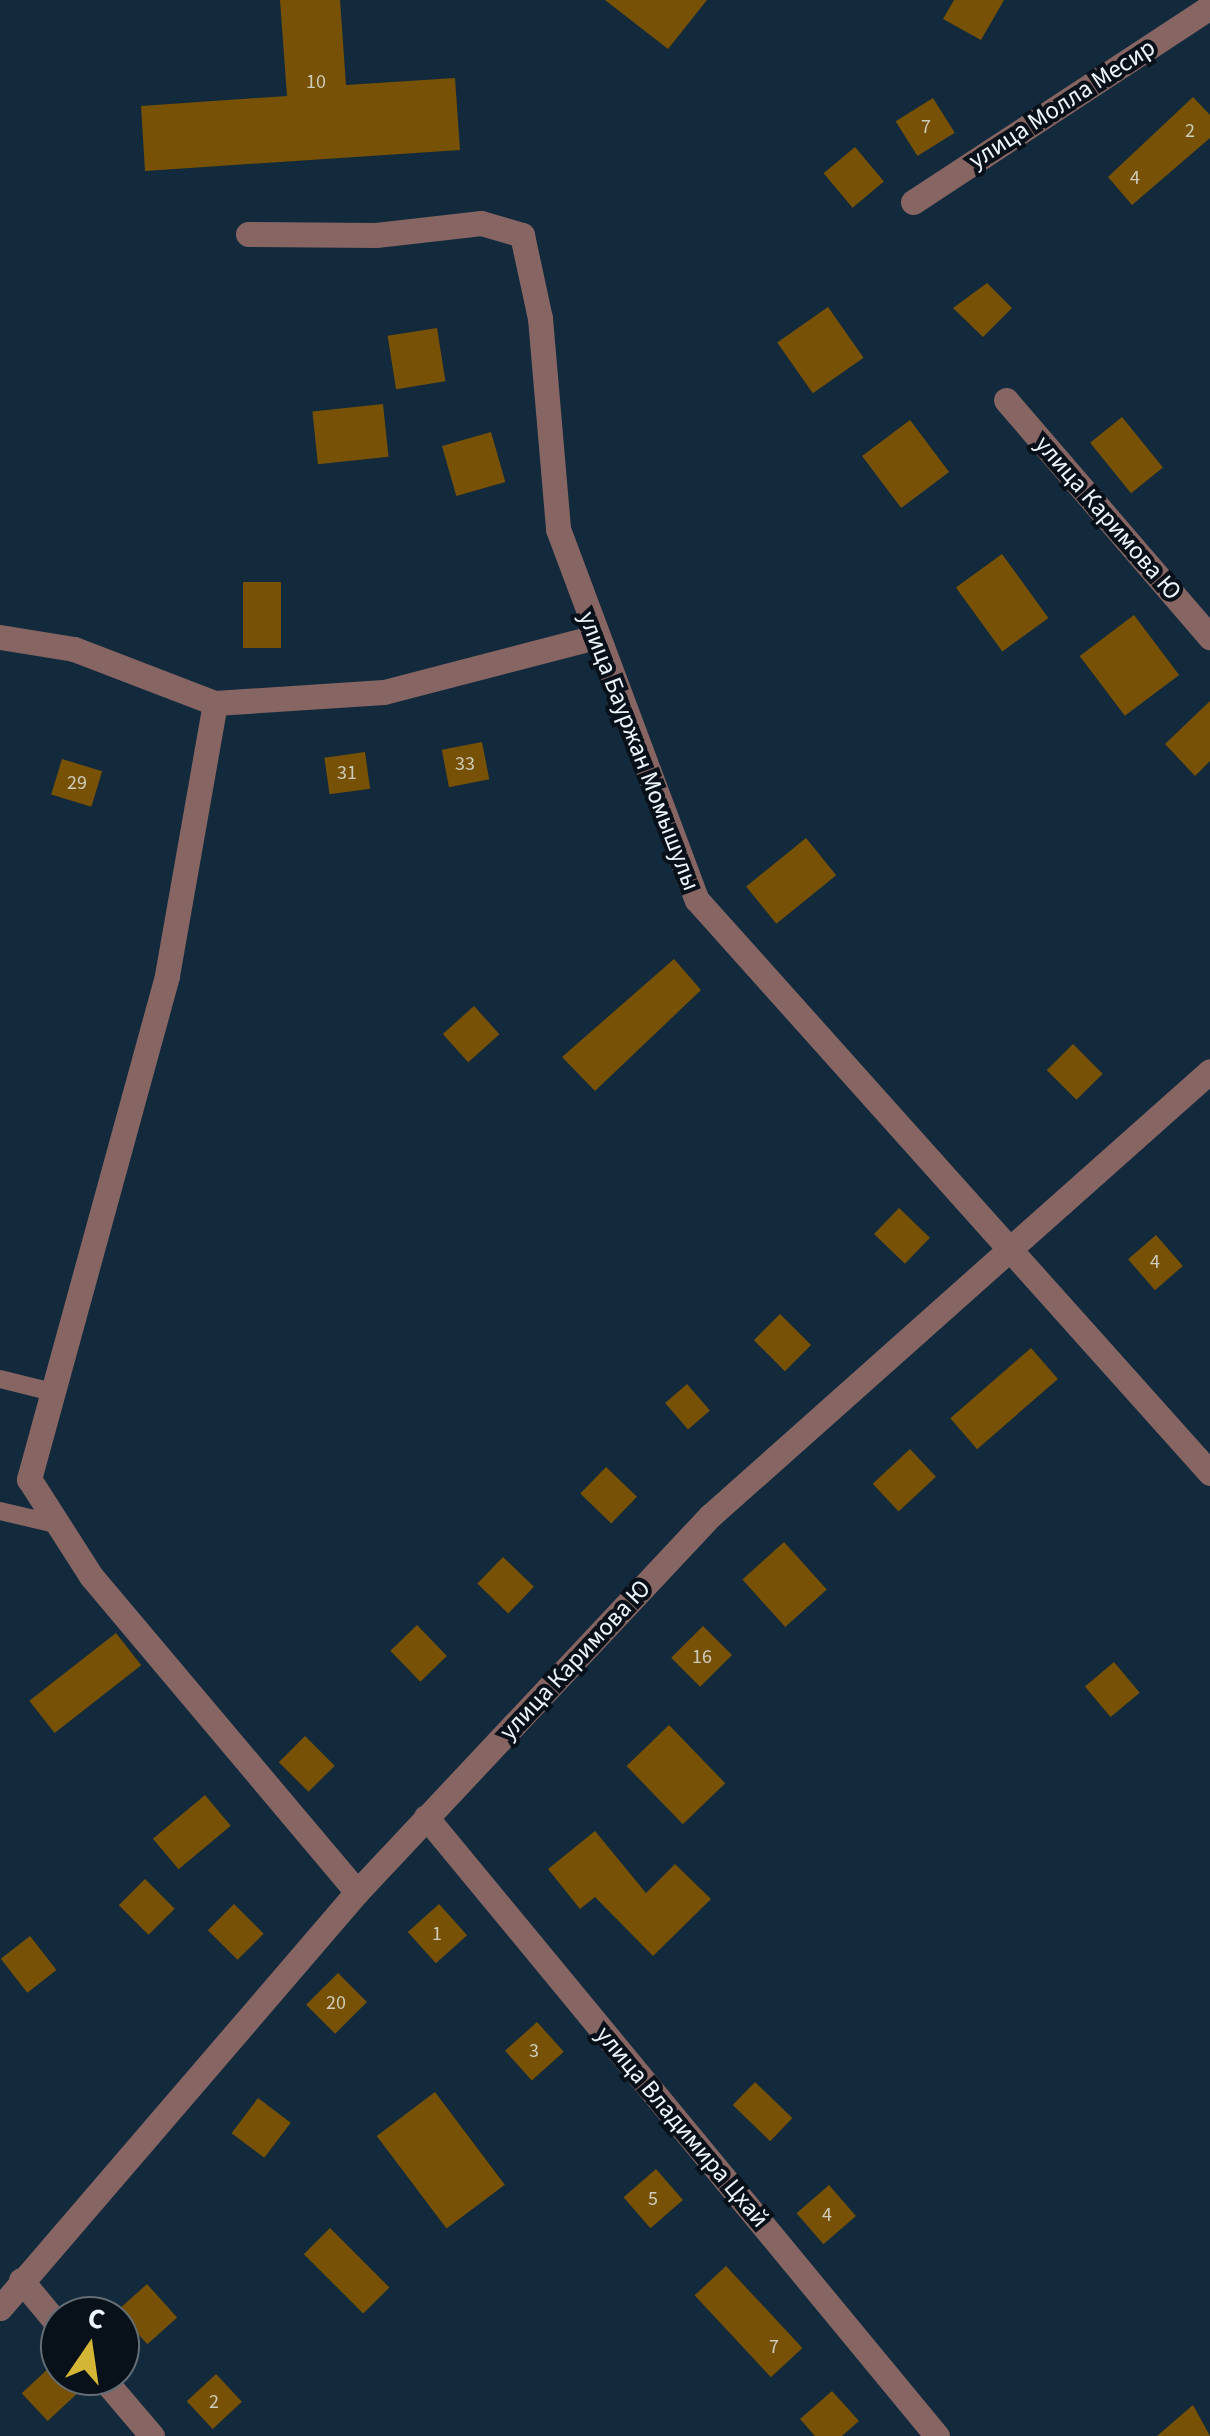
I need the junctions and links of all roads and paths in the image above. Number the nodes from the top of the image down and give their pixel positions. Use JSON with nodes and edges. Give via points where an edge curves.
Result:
{"nodes":[{"id":1,"x":1210,"y":7,"type":"edge"},
{"id":2,"x":914,"y":202,"type":"dead end"},
{"id":3,"x":248,"y":234,"type":"dead end"},
{"id":4,"x":1006,"y":400,"type":"dead end"},
{"id":5,"x":0,"y":637,"type":"edge"},
{"id":6,"x":1210,"y":637,"type":"edge"},
{"id":7,"x":592,"y":638,"type":"junction"},
{"id":8,"x":215,"y":703,"type":"junction"},
{"id":9,"x":1210,"y":1071,"type":"edge"},
{"id":10,"x":1013,"y":1244,"type":"junction"},
{"id":11,"x":0,"y":1379,"type":"edge"},
{"id":12,"x":49,"y":1391,"type":"junction"},
{"id":13,"x":1210,"y":1473,"type":"edge"},
{"id":14,"x":0,"y":1511,"type":"edge"},
{"id":15,"x":55,"y":1524,"type":"junction"},
{"id":16,"x":426,"y":1818,"type":"junction"},
{"id":17,"x":357,"y":1892,"type":"junction"},
{"id":18,"x":22,"y":2280,"type":"junction"},
{"id":19,"x":40,"y":2302,"type":"edge"},
{"id":20,"x":0,"y":2308,"type":"edge"},
{"id":21,"x":118,"y":2396,"type":"edge"},
{"id":22,"x":152,"y":2436,"type":"edge"},
{"id":23,"x":937,"y":2436,"type":"edge"}],
"edges":[{"from":1,"to":2,"type":"street","name":"улица Молла Месир"},
{"from":3,"to":7,"type":"street","name":"улица Бауржан Момышулы","via":[[376,235],[481,223],[522,235],[540,318],[558,529]]},
{"from":4,"to":6,"type":"street","name":"улица Каримова Ю"},
{"from":5,"to":8,"type":"street","via":[[74,649]]},
{"from":7,"to":8,"type":"street","via":[[384,692]]},
{"from":7,"to":10,"type":"street","name":"улица Бауржан Момышулы","via":[[698,900]]},
{"from":8,"to":12,"type":"street","via":[[167,976]]},
{"from":9,"to":10,"type":"street","name":"улица Каримова Ю"},
{"from":10,"to":13,"type":"street","name":"улица Бауржан Момышулы"},
{"from":10,"to":16,"type":"street","name":"улица Каримова Ю","via":[[710,1516]]},
{"from":11,"to":12,"type":"lane"},
{"from":12,"to":15,"type":"street","via":[[29,1479]]},
{"from":14,"to":15,"type":"lane"},
{"from":15,"to":17,"type":"street"},
{"from":16,"to":17,"type":"street","name":"улица Каримова Ю"},
{"from":16,"to":23,"type":"street","name":"улица Владимира Цхай"},
{"from":17,"to":18,"type":"street","name":"улица Каримова Ю"},
{"from":18,"to":19,"type":"street"},
{"from":18,"to":20,"type":"street","name":"улица Каримова Ю"},
{"from":21,"to":22,"type":"street"}]}
